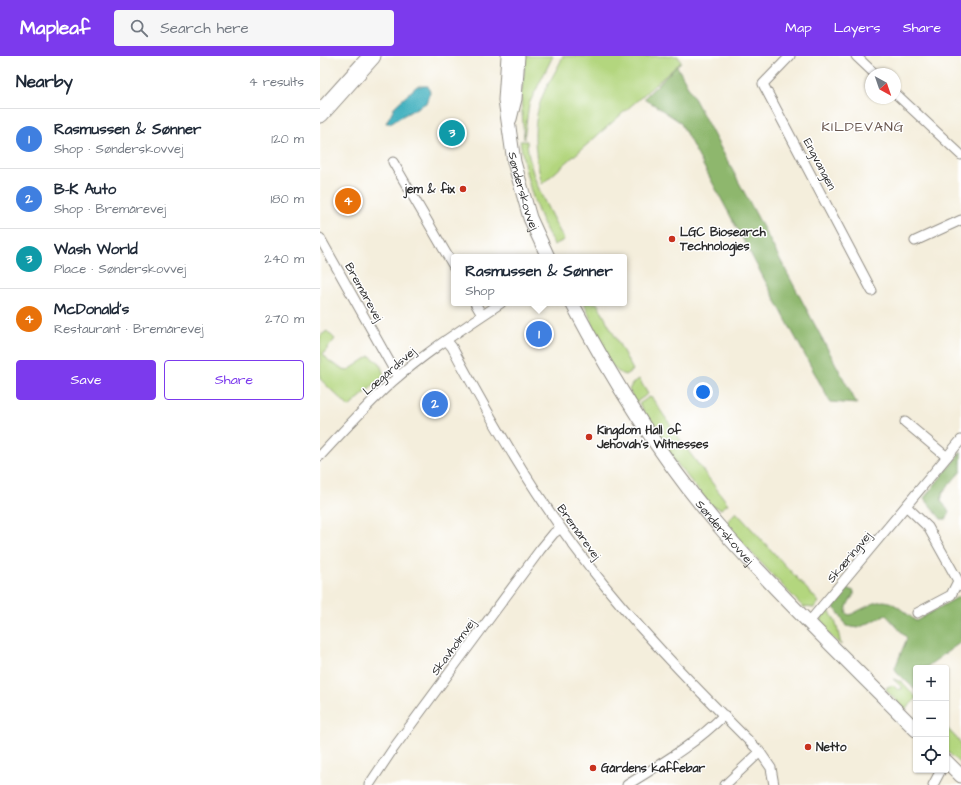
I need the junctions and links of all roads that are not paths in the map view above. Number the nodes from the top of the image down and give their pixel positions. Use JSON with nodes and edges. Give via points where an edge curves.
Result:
{"nodes":[{"id":1,"x":372,"y":56,"type":"edge"},
{"id":2,"x":508,"y":56,"type":"edge"},
{"id":3,"x":518,"y":56,"type":"edge"},
{"id":4,"x":790,"y":56,"type":"edge"},
{"id":5,"x":856,"y":56,"type":"edge"},
{"id":6,"x":869,"y":68,"type":"edge"},
{"id":7,"x":901,"y":98,"type":"edge"},
{"id":8,"x":320,"y":114,"type":"edge"},
{"id":9,"x":509,"y":122,"type":"junction"},
{"id":10,"x":961,"y":155,"type":"edge"},
{"id":11,"x":393,"y":162,"type":"dead end"},
{"id":12,"x":961,"y":220,"type":"edge"},
{"id":13,"x":320,"y":236,"type":"edge"},
{"id":14,"x":915,"y":241,"type":"dead end"},
{"id":15,"x":547,"y":254,"type":"edge"},
{"id":16,"x":451,"y":262,"type":"edge"},
{"id":17,"x":872,"y":291,"type":"dead end"},
{"id":18,"x":477,"y":306,"type":"edge"},
{"id":19,"x":496,"y":306,"type":"edge"},
{"id":20,"x":574,"y":306,"type":"edge"},
{"id":21,"x":482,"y":315,"type":"junction"},
{"id":22,"x":446,"y":340,"type":"junction"},
{"id":23,"x":398,"y":377,"type":"junction"},
{"id":24,"x":904,"y":422,"type":"dead end"},
{"id":25,"x":961,"y":440,"type":"edge"},
{"id":26,"x":320,"y":456,"type":"edge"},
{"id":27,"x":947,"y":457,"type":"junction"},
{"id":28,"x":906,"y":506,"type":"junction"},
{"id":29,"x":561,"y":528,"type":"junction"},
{"id":30,"x":959,"y":584,"type":"edge"},
{"id":31,"x":917,"y":614,"type":"dead end"},
{"id":32,"x":809,"y":622,"type":"junction"},
{"id":33,"x":724,"y":715,"type":"junction"},
{"id":34,"x":913,"y":727,"type":"edge"},
{"id":35,"x":760,"y":752,"type":"junction"},
{"id":36,"x":949,"y":767,"type":"edge"},
{"id":37,"x":940,"y":773,"type":"edge"},
{"id":38,"x":961,"y":776,"type":"edge"},
{"id":39,"x":369,"y":785,"type":"edge"},
{"id":40,"x":627,"y":785,"type":"edge"},
{"id":41,"x":725,"y":785,"type":"edge"},
{"id":42,"x":774,"y":785,"type":"edge"},
{"id":43,"x":933,"y":785,"type":"edge"}],
"edges":[{"from":1,"to":8,"type":"highway"},
{"from":2,"to":9,"type":"street","name":"Sønderskovvej","via":[[505,100]]},
{"from":3,"to":9,"type":"street","name":"Sønderskovvej","via":[[515,99]]},
{"from":4,"to":17,"type":"street","name":"Engvangen","via":[[763,84]]},
{"from":5,"to":6,"type":"street"},
{"from":7,"to":10,"type":"street"},
{"from":9,"to":15,"type":"street","name":"Sønderskovvej","via":[[514,162],[522,193]]},
{"from":11,"to":16,"type":"street"},
{"from":12,"to":14,"type":"street"},
{"from":13,"to":23,"type":"street","name":"Bremårevej"},
{"from":18,"to":21,"type":"street"},
{"from":19,"to":21,"type":"street","name":"Lægårdsvej"},
{"from":20,"to":32,"type":"street","name":"Sønderskovvej","via":[[618,386],[685,484],[765,578]]},
{"from":21,"to":22,"type":"street","name":"Lægårdsvej"},
{"from":22,"to":23,"type":"street","name":"Lægårdsvej"},
{"from":22,"to":29,"type":"street","name":"Bremårevej","via":[[524,473]]},
{"from":23,"to":26,"type":"street","name":"Lægårdsvej"},
{"from":24,"to":27,"type":"street"},
{"from":25,"to":27,"type":"street","name":"Skæringvej"},
{"from":27,"to":28,"type":"street","name":"Skæringvej"},
{"from":28,"to":30,"type":"street","via":[[928,527]]},
{"from":28,"to":32,"type":"street","name":"Skæringvej"},
{"from":29,"to":33,"type":"street","name":"Bremårevej","via":[[612,594],[662,651]]},
{"from":29,"to":39,"type":"street","name":"Skavholmvej","via":[[535,556]]},
{"from":30,"to":31,"type":"street","via":[[951,595]]},
{"from":32,"to":34,"type":"street","name":"Sønderskovvej"},
{"from":33,"to":35,"type":"street","name":"Bremårevej"},
{"from":33,"to":40,"type":"street","via":[[687,748]]},
{"from":35,"to":41,"type":"street"},
{"from":35,"to":42,"type":"street","name":"Bremårevej","via":[[771,768]]},
{"from":36,"to":38,"type":"street"},
{"from":37,"to":43,"type":"street"}]}
